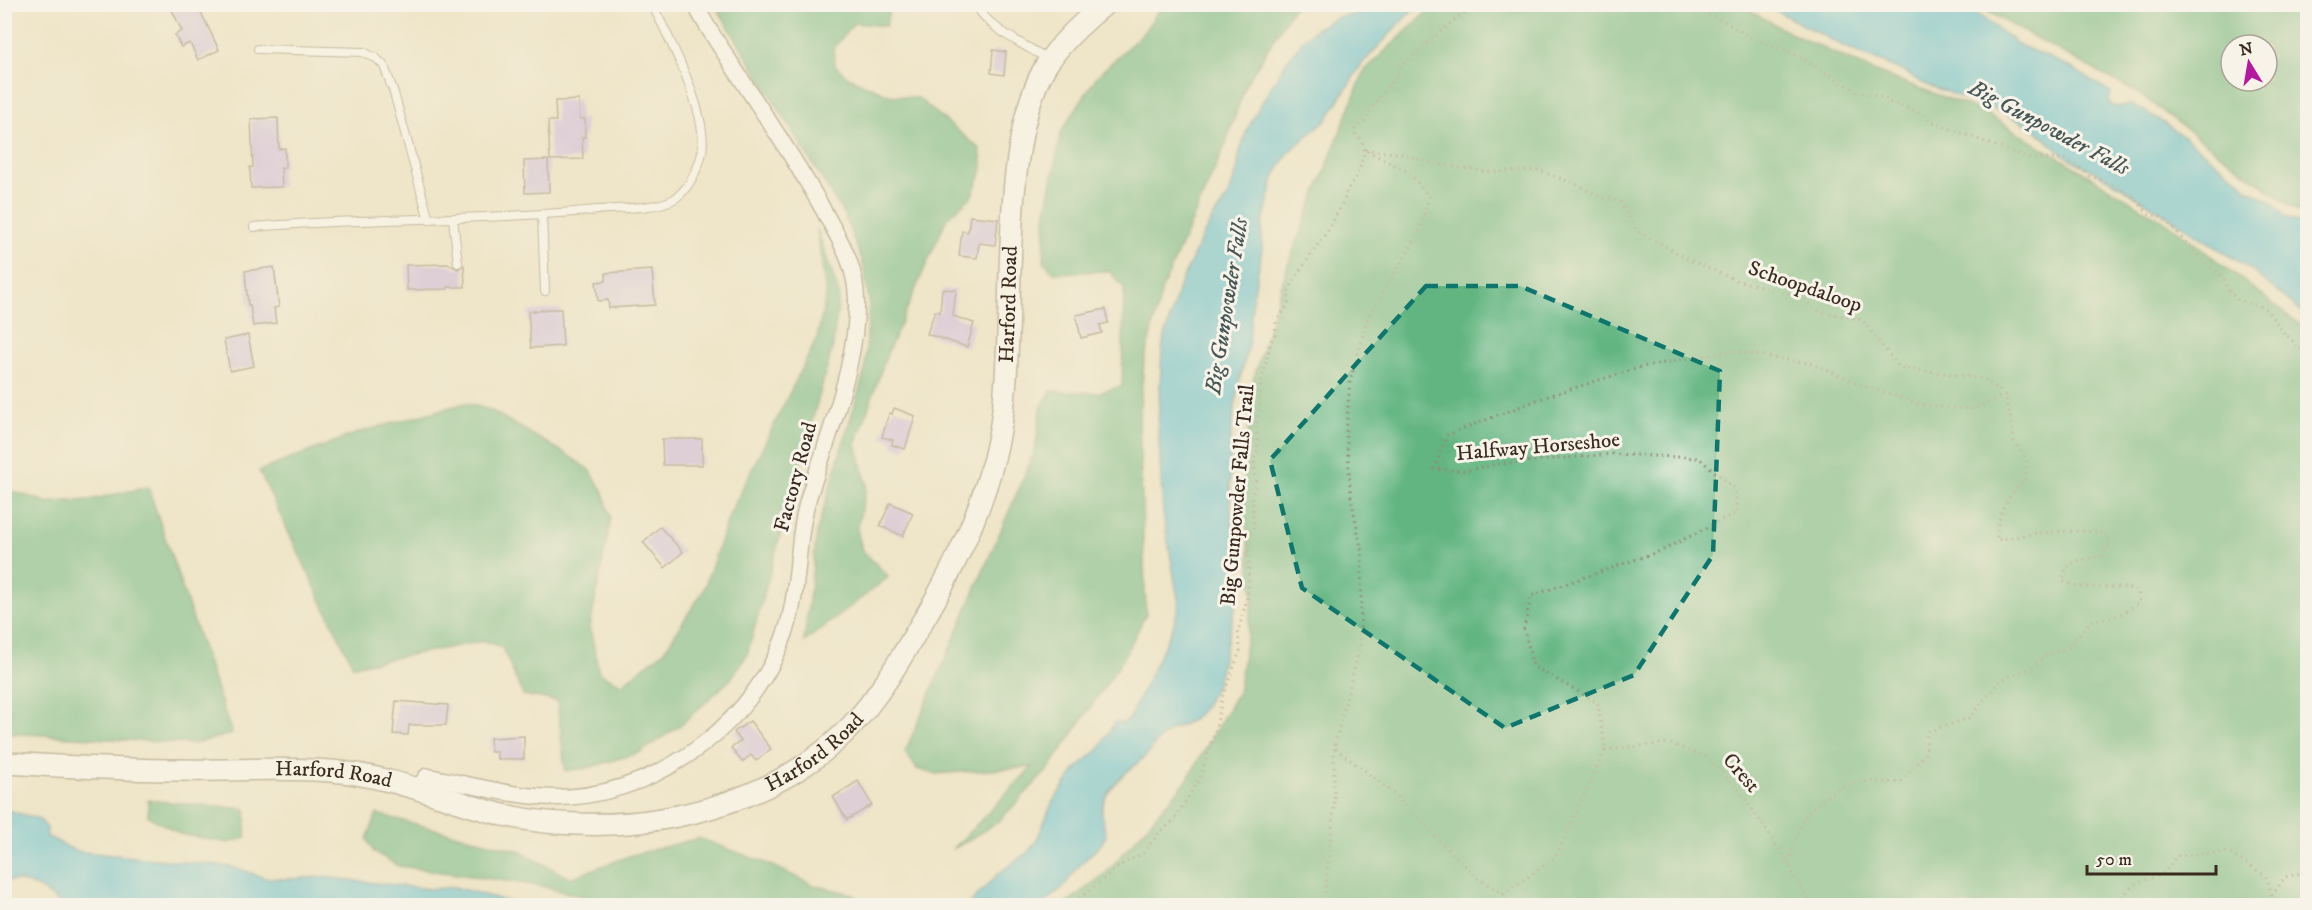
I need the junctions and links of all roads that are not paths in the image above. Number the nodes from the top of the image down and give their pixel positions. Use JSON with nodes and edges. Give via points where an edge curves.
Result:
{"nodes":[{"id":1,"x":652,"y":4,"type":"edge"},
{"id":2,"x":695,"y":4,"type":"edge"},
{"id":3,"x":976,"y":4,"type":"edge"},
{"id":4,"x":1105,"y":4,"type":"edge"},
{"id":5,"x":258,"y":49,"type":"dead end"},
{"id":6,"x":1049,"y":60,"type":"junction"},
{"id":7,"x":542,"y":215,"type":"junction"},
{"id":8,"x":453,"y":219,"type":"junction"},
{"id":9,"x":429,"y":220,"type":"junction"},
{"id":10,"x":254,"y":227,"type":"dead end"},
{"id":11,"x":458,"y":263,"type":"dead end"},
{"id":12,"x":545,"y":291,"type":"dead end"},
{"id":13,"x":4,"y":763,"type":"edge"},
{"id":14,"x":418,"y":788,"type":"junction"}],
"edges":[{"from":1,"to":7,"type":"lane","via":[[700,119],[702,155],[697,168],[675,199],[656,205]]},
{"from":2,"to":14,"type":"street","name":"Factory Road","via":[[813,191],[854,274],[856,311],[850,363],[805,509],[794,603],[780,647],[766,674],[726,725],[677,762],[627,784],[570,797],[546,797],[427,776]]},
{"from":3,"to":6,"type":"lane","via":[[994,26]]},
{"from":4,"to":6,"type":"main road","name":"Harford Road"},
{"from":5,"to":9,"type":"lane","via":[[363,51],[384,66]]},
{"from":6,"to":14,"type":"main road","name":"Harford Road","via":[[1031,100],[1018,163],[1005,393],[989,475],[965,540],[934,602],[890,675],[851,726],[813,758],[760,789],[718,805],[652,821],[574,824],[529,819],[487,811]]},
{"from":7,"to":8,"type":"lane"},
{"from":7,"to":12,"type":"lane"},
{"from":8,"to":9,"type":"lane"},
{"from":8,"to":11,"type":"lane"},
{"from":9,"to":10,"type":"lane"},
{"from":13,"to":14,"type":"main road","name":"Harford Road","via":[[156,770],[330,771]]}]}
